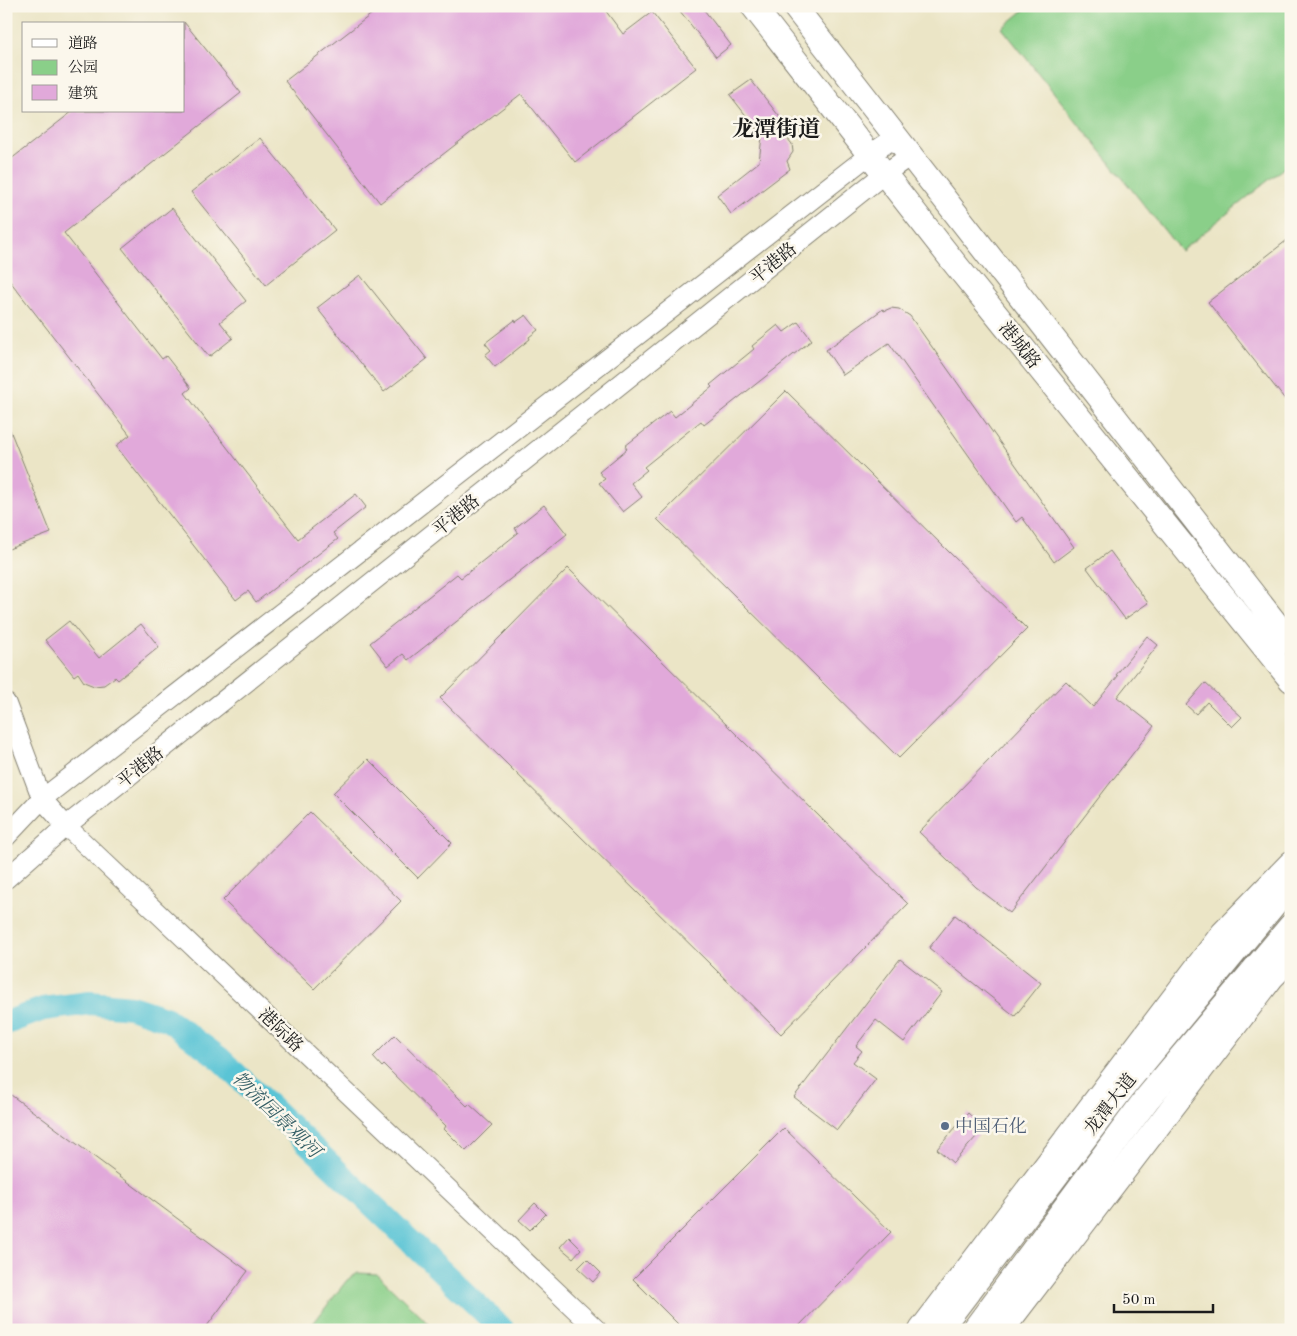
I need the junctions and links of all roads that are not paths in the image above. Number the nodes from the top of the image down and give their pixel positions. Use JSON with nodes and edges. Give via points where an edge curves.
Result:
{"nodes":[{"id":1,"x":753,"y":6,"type":"edge"},
{"id":2,"x":794,"y":6,"type":"edge"},
{"id":3,"x":896,"y":137,"type":"junction"},
{"id":4,"x":869,"y":155,"type":"junction"},
{"id":5,"x":910,"y":156,"type":"junction"},
{"id":6,"x":884,"y":174,"type":"junction"},
{"id":7,"x":1291,"y":643,"type":"edge"},
{"id":8,"x":1291,"y":680,"type":"edge"},
{"id":9,"x":6,"y":703,"type":"edge"},
{"id":10,"x":42,"y":799,"type":"junction"},
{"id":11,"x":66,"y":826,"type":"junction"},
{"id":12,"x":6,"y":838,"type":"edge"},
{"id":13,"x":1291,"y":863,"type":"edge"},
{"id":14,"x":6,"y":878,"type":"edge"},
{"id":15,"x":1291,"y":886,"type":"edge"},
{"id":16,"x":1291,"y":927,"type":"edge"},
{"id":17,"x":1291,"y":958,"type":"edge"},
{"id":18,"x":597,"y":1330,"type":"edge"},
{"id":19,"x":921,"y":1330,"type":"edge"},
{"id":20,"x":938,"y":1330,"type":"edge"},
{"id":21,"x":975,"y":1330,"type":"edge"},
{"id":22,"x":1002,"y":1330,"type":"edge"}],
"edges":[{"from":1,"to":4,"type":"main road","name":"港城路"},
{"from":2,"to":3,"type":"main road"},
{"from":3,"to":4,"type":"street","name":"平港路"},
{"from":3,"to":5,"type":"main road"},
{"from":4,"to":6,"type":"main road","name":"港城路"},
{"from":4,"to":10,"type":"street","name":"平港路"},
{"from":5,"to":6,"type":"street","name":"平港路"},
{"from":5,"to":7,"type":"main road"},
{"from":6,"to":8,"type":"main road","name":"港城路"},
{"from":6,"to":11,"type":"street","name":"平港路"},
{"from":9,"to":10,"type":"street","name":"港际路"},
{"from":10,"to":11,"type":"street","name":"港际路"},
{"from":10,"to":12,"type":"street","name":"平港路"},
{"from":11,"to":14,"type":"street","name":"平港路"},
{"from":11,"to":18,"type":"street","name":"港际路"},
{"from":13,"to":19,"type":"main road","via":[[1223,933]]},
{"from":15,"to":20,"type":"highway","name":"龙潭大道","via":[[1127,1081]]},
{"from":16,"to":21,"type":"highway","name":"龙潭大道","via":[[1146,1100]]},
{"from":17,"to":22,"type":"main road","via":[[1272,977]]}]}
